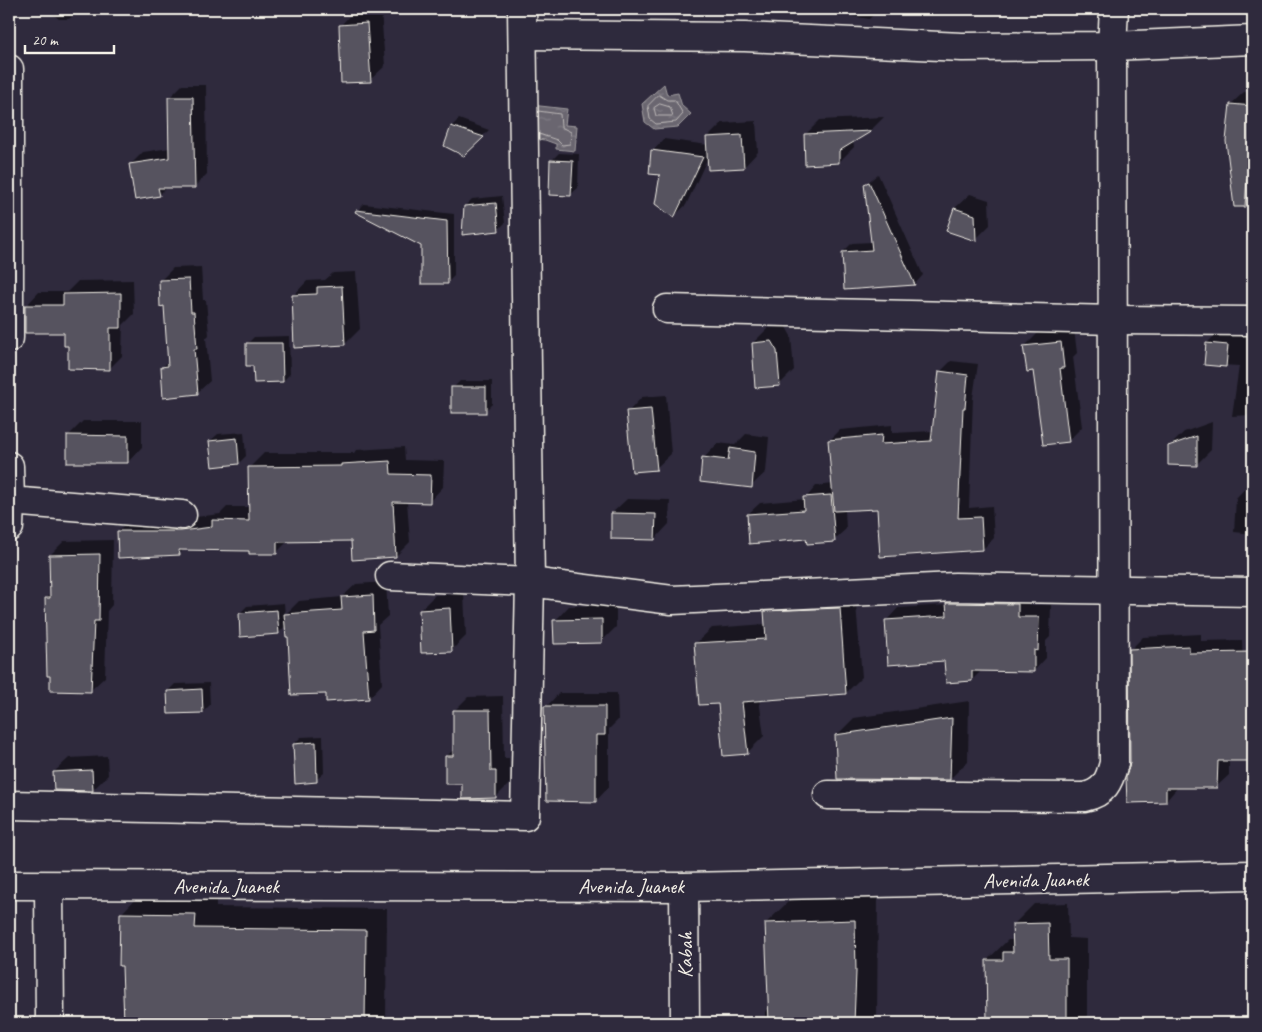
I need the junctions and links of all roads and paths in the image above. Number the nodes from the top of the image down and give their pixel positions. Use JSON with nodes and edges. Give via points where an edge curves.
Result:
{"nodes":[{"id":1,"x":1114,"y":9,"type":"edge"},
{"id":2,"x":523,"y":22,"type":"edge"},
{"id":3,"x":1253,"y":40,"type":"edge"},
{"id":4,"x":1112,"y":46,"type":"junction"},
{"id":5,"x":9,"y":69,"type":"edge"},
{"id":6,"x":667,"y":308,"type":"dead end"},
{"id":7,"x":1114,"y":320,"type":"junction"},
{"id":8,"x":1253,"y":321,"type":"edge"},
{"id":9,"x":9,"y":338,"type":"edge"},
{"id":10,"x":9,"y":466,"type":"edge"},
{"id":11,"x":9,"y":514,"type":"edge"},
{"id":12,"x":182,"y":515,"type":"dead end"},
{"id":13,"x":390,"y":576,"type":"dead end"},
{"id":14,"x":530,"y":582,"type":"junction"},
{"id":15,"x":1112,"y":588,"type":"junction"},
{"id":16,"x":1253,"y":592,"type":"edge"},
{"id":17,"x":828,"y":795,"type":"dead end"},
{"id":18,"x":9,"y":805,"type":"edge"},
{"id":19,"x":1253,"y":875,"type":"edge"},
{"id":20,"x":9,"y":884,"type":"edge"},
{"id":21,"x":49,"y":886,"type":"junction"},
{"id":22,"x":684,"y":886,"type":"junction"},
{"id":23,"x":50,"y":1023,"type":"edge"},
{"id":24,"x":685,"y":1023,"type":"edge"}],
"edges":[{"from":1,"to":4,"type":"street"},
{"from":2,"to":4,"type":"street","via":[[745,37],[962,46]]},
{"from":2,"to":14,"type":"street"},
{"from":3,"to":4,"type":"street"},
{"from":4,"to":7,"type":"street"},
{"from":5,"to":9,"type":"street"},
{"from":6,"to":7,"type":"street"},
{"from":7,"to":8,"type":"street"},
{"from":7,"to":15,"type":"street"},
{"from":10,"to":11,"type":"street"},
{"from":11,"to":12,"type":"street"},
{"from":13,"to":14,"type":"street"},
{"from":14,"to":15,"type":"street","via":[[672,600],[955,586]]},
{"from":14,"to":18,"type":"street","via":[[525,816]]},
{"from":15,"to":16,"type":"street"},
{"from":15,"to":17,"type":"street","via":[[1114,763],[1105,786],[1096,795]]},
{"from":19,"to":22,"type":"street","name":"Avenida Juanek"},
{"from":20,"to":21,"type":"street","name":"Avenida Juanek"},
{"from":21,"to":22,"type":"street","name":"Avenida Juanek"},
{"from":21,"to":23,"type":"street"},
{"from":22,"to":24,"type":"street","name":"Kabah"}]}
